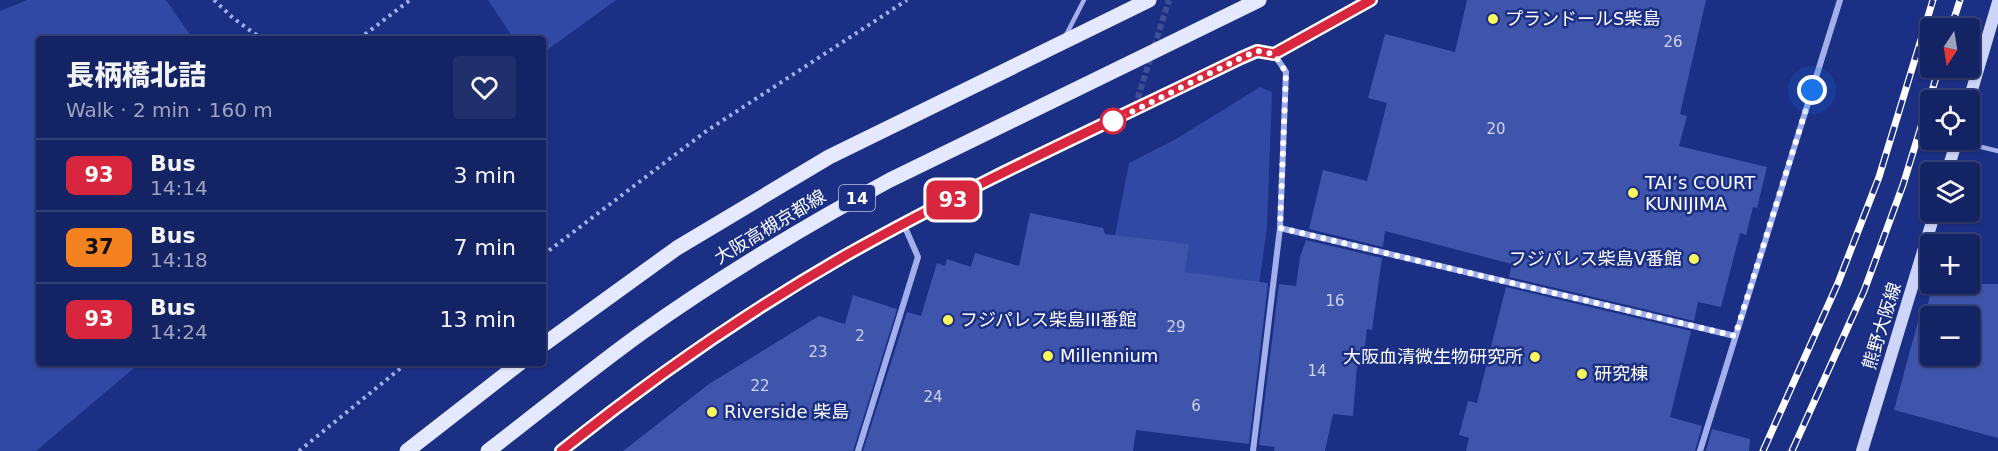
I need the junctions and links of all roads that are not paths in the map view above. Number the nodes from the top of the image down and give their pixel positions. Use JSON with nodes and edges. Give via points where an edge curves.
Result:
{"nodes":[{"id":1,"x":1084,"y":0,"type":"edge"},
{"id":2,"x":1149,"y":0,"type":"edge"},
{"id":3,"x":1260,"y":0,"type":"edge"},
{"id":4,"x":1371,"y":0,"type":"edge"},
{"id":5,"x":1840,"y":0,"type":"edge"},
{"id":6,"x":1998,"y":2,"type":"edge"},
{"id":7,"x":1063,"y":42,"type":"junction"},
{"id":8,"x":1274,"y":54,"type":"junction"},
{"id":9,"x":1972,"y":90,"type":"edge"},
{"id":10,"x":1980,"y":146,"type":"edge"},
{"id":11,"x":1998,"y":151,"type":"edge"},
{"id":12,"x":1932,"y":222,"type":"edge"},
{"id":13,"x":904,"y":225,"type":"junction"},
{"id":14,"x":1280,"y":228,"type":"junction"},
{"id":15,"x":1735,"y":336,"type":"junction"},
{"id":16,"x":546,"y":343,"type":"edge"},
{"id":17,"x":516,"y":366,"type":"edge"},
{"id":18,"x":407,"y":451,"type":"edge"},
{"id":19,"x":488,"y":451,"type":"edge"},
{"id":20,"x":561,"y":451,"type":"edge"},
{"id":21,"x":858,"y":451,"type":"edge"},
{"id":22,"x":1253,"y":451,"type":"edge"},
{"id":23,"x":1700,"y":451,"type":"edge"},
{"id":24,"x":1862,"y":451,"type":"edge"}],
"edges":[{"from":1,"to":7,"type":"lane"},
{"from":2,"to":7,"type":"main road","name":"大阪高槻京都線"},
{"from":3,"to":19,"type":"main road","name":"大阪高槻京都線","number":"14","via":[[890,180],[774,245],[640,334]]},
{"from":4,"to":8,"type":"street"},
{"from":5,"to":15,"type":"street"},
{"from":6,"to":9,"type":"street"},
{"from":7,"to":16,"type":"main road","name":"大阪高槻京都線","via":[[811,168],[678,248]]},
{"from":8,"to":13,"type":"street","via":[[1257,51],[1241,58]]},
{"from":8,"to":14,"type":"street","via":[[1286,72]]},
{"from":10,"to":11,"type":"lane"},
{"from":12,"to":24,"type":"street","name":"熊野大阪線"},
{"from":13,"to":20,"type":"street","via":[[804,280],[720,333],[646,384]]},
{"from":13,"to":21,"type":"street","via":[[918,258]]},
{"from":14,"to":15,"type":"street"},
{"from":14,"to":22,"type":"street"},
{"from":15,"to":23,"type":"street"},
{"from":17,"to":18,"type":"main road"}]}
